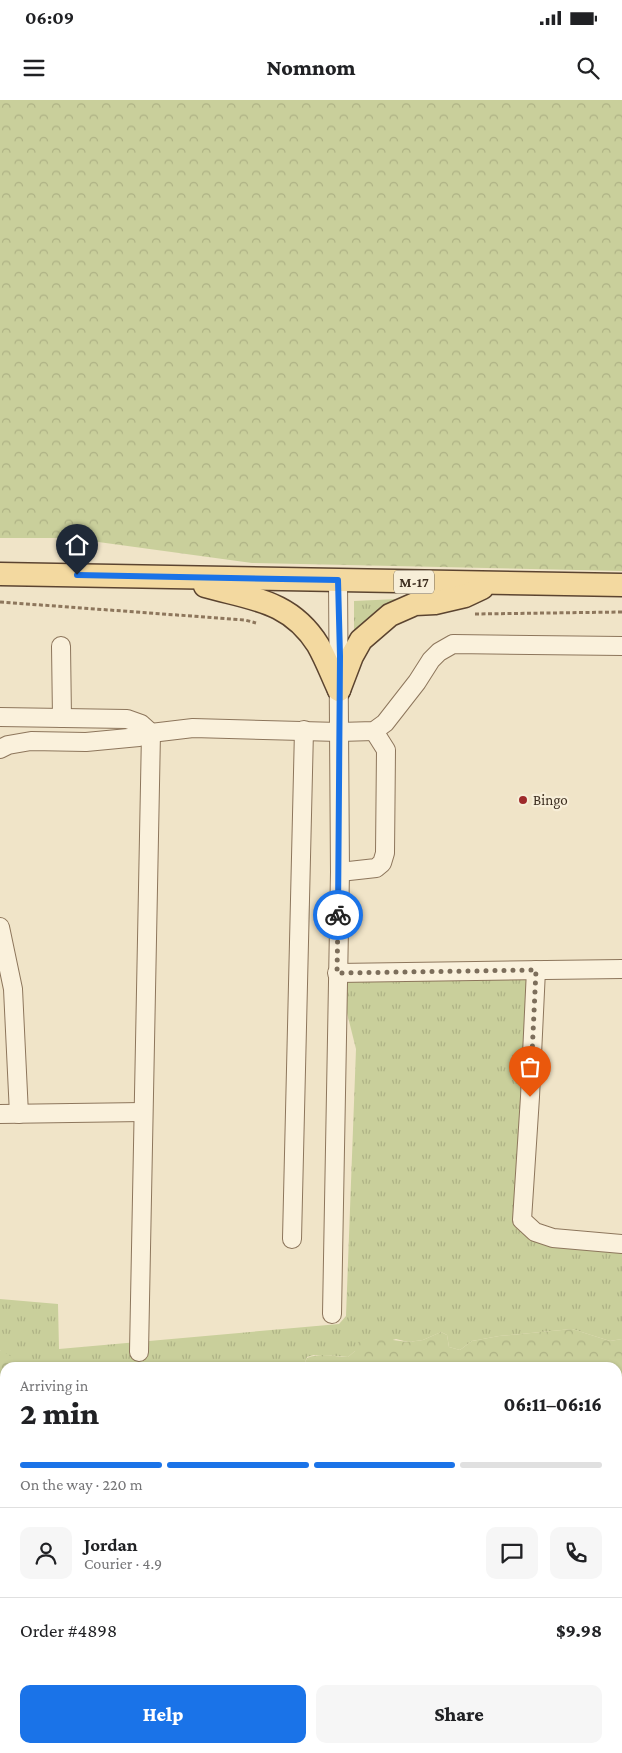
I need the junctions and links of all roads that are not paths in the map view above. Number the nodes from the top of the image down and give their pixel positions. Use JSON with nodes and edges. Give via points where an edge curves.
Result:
{"nodes":[{"id":1,"x":0,"y":574,"type":"edge"},
{"id":2,"x":173,"y":577,"type":"junction"},
{"id":3,"x":338,"y":580,"type":"junction"},
{"id":4,"x":490,"y":584,"type":"junction"},
{"id":5,"x":622,"y":585,"type":"edge"},
{"id":6,"x":61,"y":646,"type":"dead end"},
{"id":7,"x":622,"y":646,"type":"edge"},
{"id":8,"x":339,"y":690,"type":"junction"},
{"id":9,"x":0,"y":717,"type":"edge"},
{"id":10,"x":62,"y":718,"type":"junction"},
{"id":11,"x":304,"y":730,"type":"junction"},
{"id":12,"x":374,"y":731,"type":"junction"},
{"id":13,"x":339,"y":732,"type":"junction"},
{"id":14,"x":151,"y":733,"type":"junction"},
{"id":15,"x":0,"y":749,"type":"edge"},
{"id":16,"x":340,"y":872,"type":"junction"},
{"id":17,"x":0,"y":927,"type":"edge"},
{"id":18,"x":622,"y":969,"type":"edge"},
{"id":19,"x":536,"y":970,"type":"junction"},
{"id":20,"x":337,"y":973,"type":"junction"},
{"id":21,"x":143,"y":1112,"type":"junction"},
{"id":22,"x":0,"y":1114,"type":"edge"},
{"id":23,"x":20,"y":1114,"type":"junction"},
{"id":24,"x":292,"y":1239,"type":"dead end"},
{"id":25,"x":622,"y":1244,"type":"edge"},
{"id":26,"x":332,"y":1314,"type":"dead end"},
{"id":27,"x":139,"y":1352,"type":"dead end"}],
"edges":[{"from":1,"to":2,"type":"main road","number":"M-17"},
{"from":2,"to":3,"type":"main road","number":"M-17"},
{"from":2,"to":8,"type":"main road","via":[[265,602],[292,616],[319,646]]},
{"from":3,"to":4,"type":"main road","number":"M-17"},
{"from":3,"to":8,"type":"street"},
{"from":4,"to":5,"type":"main road","number":"M-17"},
{"from":4,"to":8,"type":"main road","via":[[465,596],[415,604],[390,615],[360,640]]},
{"from":6,"to":10,"type":"street"},
{"from":7,"to":12,"type":"street","via":[[453,644],[431,660],[385,723]]},
{"from":8,"to":13,"type":"street"},
{"from":9,"to":10,"type":"street"},
{"from":10,"to":14,"type":"street","via":[[127,719],[141,724]]},
{"from":11,"to":13,"type":"street"},
{"from":11,"to":14,"type":"street","via":[[193,728]]},
{"from":11,"to":24,"type":"street"},
{"from":12,"to":13,"type":"street"},
{"from":12,"to":16,"type":"street","via":[[386,750],[385,853],[382,863],[376,868]]},
{"from":13,"to":16,"type":"street"},
{"from":14,"to":15,"type":"street","via":[[86,742],[31,741]]},
{"from":14,"to":21,"type":"street"},
{"from":16,"to":20,"type":"street"},
{"from":17,"to":23,"type":"street","via":[[13,989]]},
{"from":18,"to":19,"type":"street"},
{"from":19,"to":20,"type":"street"},
{"from":19,"to":25,"type":"street","via":[[522,1220],[535,1232],[553,1238]]},
{"from":20,"to":26,"type":"street"},
{"from":21,"to":23,"type":"street"},
{"from":21,"to":27,"type":"street"},
{"from":22,"to":23,"type":"street"}]}
